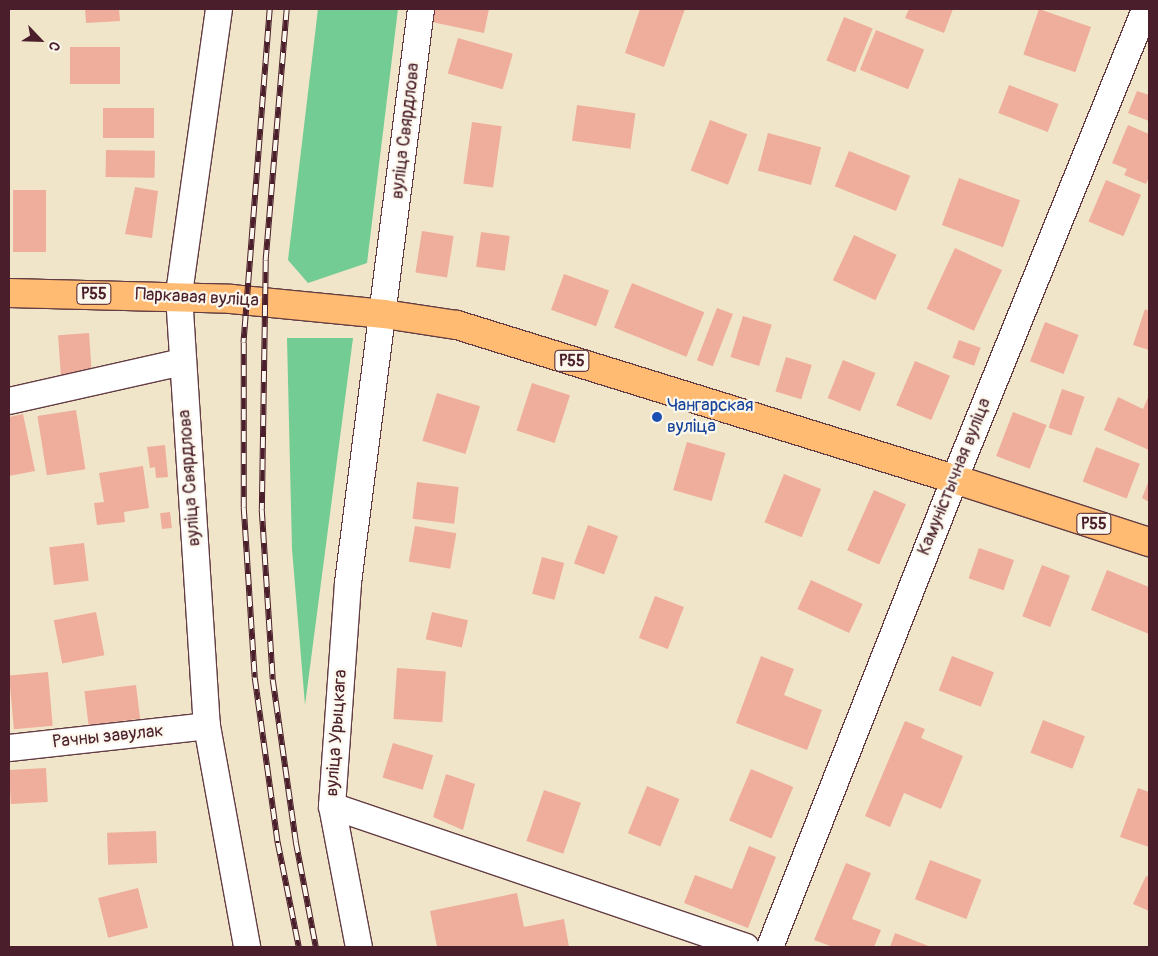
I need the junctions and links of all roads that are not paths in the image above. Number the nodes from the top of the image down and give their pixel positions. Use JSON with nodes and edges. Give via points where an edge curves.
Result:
{"nodes":[{"id":1,"x":219,"y":9,"type":"edge"},
{"id":2,"x":421,"y":9,"type":"edge"},
{"id":3,"x":1145,"y":9,"type":"edge"},
{"id":4,"x":9,"y":293,"type":"edge"},
{"id":5,"x":179,"y":295,"type":"junction"},
{"id":6,"x":384,"y":314,"type":"junction"},
{"id":7,"x":182,"y":362,"type":"junction"},
{"id":8,"x":9,"y":401,"type":"edge"},
{"id":9,"x":954,"y":478,"type":"junction"},
{"id":10,"x":1149,"y":542,"type":"edge"},
{"id":11,"x":207,"y":726,"type":"junction"},
{"id":12,"x":9,"y":748,"type":"edge"},
{"id":13,"x":332,"y":806,"type":"junction"},
{"id":14,"x":247,"y":947,"type":"edge"},
{"id":15,"x":359,"y":947,"type":"edge"},
{"id":16,"x":746,"y":947,"type":"edge"},
{"id":17,"x":770,"y":947,"type":"edge"}],
"edges":[{"from":1,"to":5,"type":"street","name":"вуліца Свярдлова"},
{"from":2,"to":6,"type":"street","name":"вуліца Свярдлова"},
{"from":3,"to":9,"type":"street","name":"Камуністычная вуліца"},
{"from":4,"to":5,"type":"main road","name":"Паркавая вуліца","number":"Р55"},
{"from":5,"to":6,"type":"main road","name":"Паркавая вуліца","number":"Р55"},
{"from":5,"to":7,"type":"street","name":"вуліца Свярдлова"},
{"from":6,"to":9,"type":"main road","number":"Р55","via":[[458,325]]},
{"from":6,"to":13,"type":"street","name":"вуліца Урыцкага","via":[[348,583]]},
{"from":7,"to":8,"type":"street"},
{"from":7,"to":11,"type":"street","name":"вуліца Свярдлова"},
{"from":9,"to":10,"type":"main road","number":"Р55"},
{"from":9,"to":17,"type":"street","name":"Камуністычная вуліца"},
{"from":11,"to":12,"type":"street","name":"Рачны завулак"},
{"from":11,"to":14,"type":"street","name":"вуліца Свярдлова"},
{"from":13,"to":15,"type":"street"},
{"from":13,"to":16,"type":"street","name":"вуліца Урыцкага"}]}
